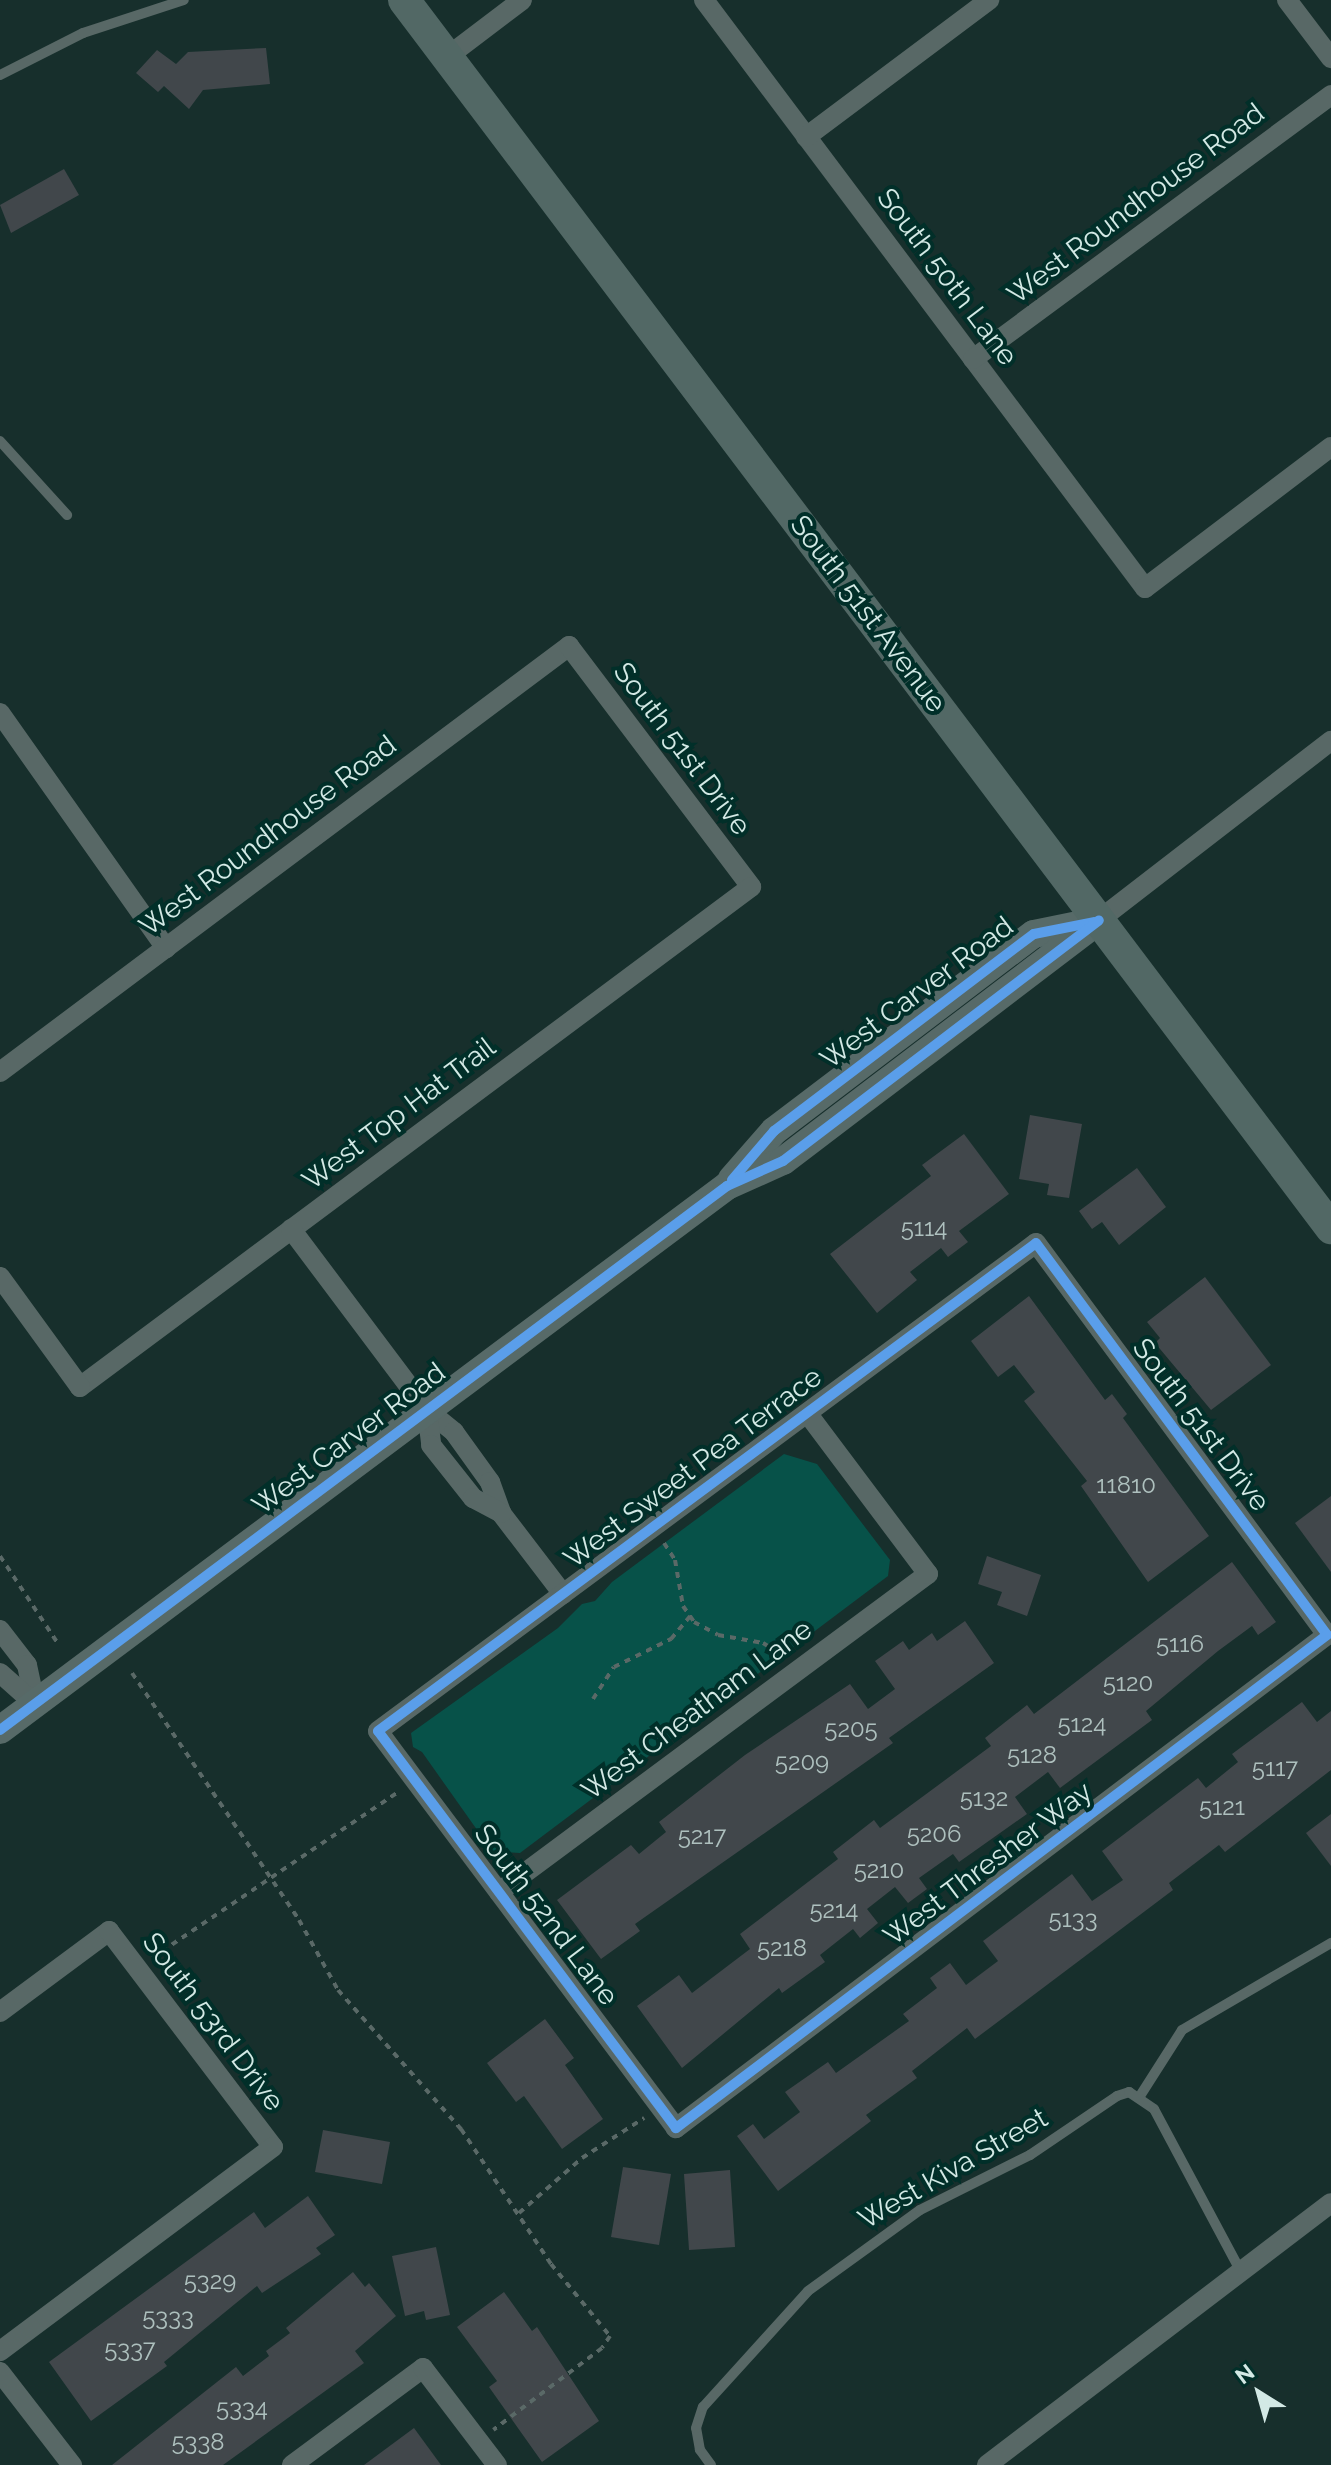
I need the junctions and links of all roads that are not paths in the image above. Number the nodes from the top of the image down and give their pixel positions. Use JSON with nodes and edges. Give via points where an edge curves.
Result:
{"nodes":[{"id":1,"x":184,"y":0,"type":"edge"},
{"id":2,"x":404,"y":0,"type":"edge"},
{"id":3,"x":522,"y":0,"type":"edge"},
{"id":4,"x":704,"y":0,"type":"edge"},
{"id":5,"x":989,"y":0,"type":"edge"},
{"id":6,"x":1287,"y":0,"type":"edge"},
{"id":7,"x":447,"y":57,"type":"junction"},
{"id":8,"x":1331,"y":58,"type":"edge"},
{"id":9,"x":0,"y":75,"type":"edge"},
{"id":10,"x":1331,"y":95,"type":"edge"},
{"id":11,"x":806,"y":137,"type":"junction"},
{"id":12,"x":973,"y":359,"type":"junction"},
{"id":13,"x":0,"y":441,"type":"edge"},
{"id":14,"x":1331,"y":447,"type":"edge"},
{"id":15,"x":67,"y":515,"type":"dead end"},
{"id":16,"x":569,"y":646,"type":"joint"},
{"id":17,"x":0,"y":713,"type":"edge"},
{"id":18,"x":1331,"y":741,"type":"edge"},
{"id":19,"x":751,"y":887,"type":"joint"},
{"id":20,"x":1099,"y":920,"type":"junction"},
{"id":21,"x":166,"y":948,"type":"junction"},
{"id":22,"x":0,"y":1072,"type":"edge"},
{"id":23,"x":1331,"y":1228,"type":"edge"},
{"id":24,"x":291,"y":1229,"type":"junction"},
{"id":25,"x":1036,"y":1243,"type":"joint"},
{"id":26,"x":0,"y":1277,"type":"edge"},
{"id":27,"x":427,"y":1410,"type":"junction"},
{"id":28,"x":807,"y":1413,"type":"junction"},
{"id":29,"x":563,"y":1594,"type":"junction"},
{"id":30,"x":0,"y":1630,"type":"edge"},
{"id":31,"x":1327,"y":1635,"type":"joint"},
{"id":32,"x":0,"y":1673,"type":"edge"},
{"id":33,"x":35,"y":1704,"type":"junction"},
{"id":34,"x":0,"y":1730,"type":"edge"},
{"id":35,"x":378,"y":1731,"type":"joint"},
{"id":36,"x":499,"y":1892,"type":"junction"},
{"id":37,"x":1331,"y":1943,"type":"edge"},
{"id":38,"x":0,"y":2012,"type":"edge"},
{"id":39,"x":1140,"y":2096,"type":"junction"},
{"id":40,"x":676,"y":2128,"type":"joint"},
{"id":41,"x":1331,"y":2203,"type":"edge"},
{"id":42,"x":1241,"y":2272,"type":"junction"},
{"id":43,"x":0,"y":2351,"type":"edge"},
{"id":44,"x":0,"y":2372,"type":"edge"},
{"id":45,"x":72,"y":2465,"type":"edge"},
{"id":46,"x":292,"y":2465,"type":"edge"},
{"id":47,"x":497,"y":2465,"type":"edge"},
{"id":48,"x":711,"y":2465,"type":"edge"},
{"id":49,"x":987,"y":2465,"type":"edge"}],
"edges":[{"from":1,"to":9,"type":"lane","via":[[83,33]]},
{"from":2,"to":7,"type":"main road","name":"South 51st Avenue"},
{"from":3,"to":7,"type":"street"},
{"from":4,"to":11,"type":"street","name":"South 50th Lane"},
{"from":5,"to":11,"type":"street"},
{"from":6,"to":8,"type":"street"},
{"from":7,"to":20,"type":"main road","name":"South 51st Avenue"},
{"from":10,"to":12,"type":"street","name":"West Roundhouse Road"},
{"from":11,"to":12,"type":"street","name":"South 50th Lane"},
{"from":12,"to":14,"type":"street","name":"South 50th Lane","via":[[1145,588]]},
{"from":13,"to":15,"type":"lane"},
{"from":16,"to":19,"type":"street","name":"South 51st Drive"},
{"from":16,"to":21,"type":"street","name":"West Roundhouse Road"},
{"from":17,"to":21,"type":"street"},
{"from":18,"to":20,"type":"street","name":"West Carver Road"},
{"from":19,"to":24,"type":"street","name":"West Top Hat Trail"},
{"from":20,"to":23,"type":"main road","name":"South 51st Avenue"},
{"from":20,"to":27,"type":"street","name":"West Carver Road","via":[[783,1161],[727,1186]]},
{"from":21,"to":22,"type":"street","name":"West Roundhouse Road"},
{"from":24,"to":26,"type":"street","name":"West Top Hat Trail","via":[[80,1387]]},
{"from":24,"to":27,"type":"street"},
{"from":25,"to":28,"type":"street","name":"West Sweet Pea Terrace"},
{"from":25,"to":31,"type":"street","name":"South 51st Drive"},
{"from":27,"to":29,"type":"street","via":[[454,1432],[490,1482],[501,1513]]},
{"from":27,"to":33,"type":"street","name":"West Carver Road"},
{"from":28,"to":29,"type":"street","name":"West Sweet Pea Terrace"},
{"from":28,"to":36,"type":"street","name":"West Cheatham Lane","via":[[928,1574]]},
{"from":29,"to":35,"type":"street","name":"West Sweet Pea Terrace"},
{"from":30,"to":33,"type":"street","via":[[27,1665]]},
{"from":31,"to":40,"type":"street","name":"West Thresher Way"},
{"from":32,"to":33,"type":"street"},
{"from":33,"to":34,"type":"street","name":"West Carver Road"},
{"from":35,"to":36,"type":"street","name":"South 52nd Lane"},
{"from":36,"to":40,"type":"street","name":"South 52nd Lane"},
{"from":37,"to":39,"type":"lane","via":[[1182,2030]]},
{"from":38,"to":43,"type":"street","name":"South 53rd Drive","via":[[109,1931],[273,2147]]},
{"from":39,"to":42,"type":"lane","via":[[1154,2109]]},
{"from":39,"to":48,"type":"lane","name":"West Kiva Street","via":[[1117,2096],[1030,2155],[920,2210],[808,2291],[703,2407],[696,2428],[700,2450]]},
{"from":41,"to":42,"type":"street"},
{"from":42,"to":49,"type":"street"},
{"from":44,"to":45,"type":"street"},
{"from":46,"to":47,"type":"street","via":[[423,2368]]}]}
